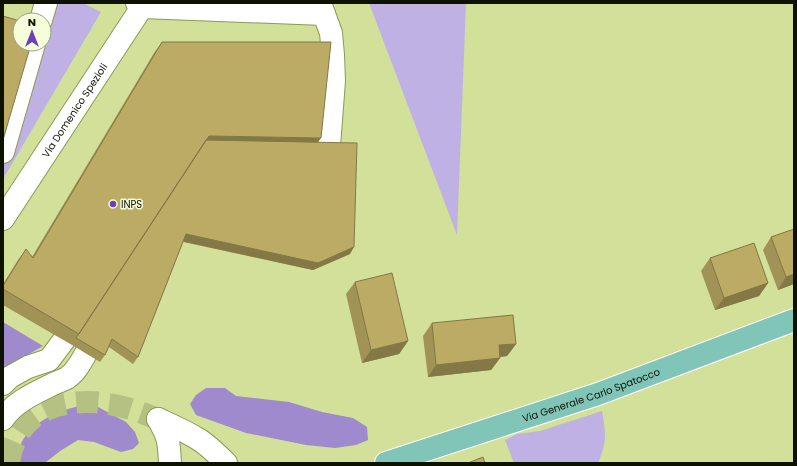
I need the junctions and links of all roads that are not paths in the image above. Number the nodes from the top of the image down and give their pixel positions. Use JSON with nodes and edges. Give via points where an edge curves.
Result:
{"nodes":[{"id":1,"x":139,"y":5,"type":"edge"},
{"id":2,"x":322,"y":8,"type":"edge"},
{"id":3,"x":32,"y":52,"type":"edge"},
{"id":4,"x":3,"y":152,"type":"edge"},
{"id":5,"x":326,"y":189,"type":"edge"},
{"id":6,"x":6,"y":208,"type":"edge"},
{"id":7,"x":794,"y":320,"type":"edge"},
{"id":8,"x":64,"y":340,"type":"edge"},
{"id":9,"x":86,"y":353,"type":"edge"},
{"id":10,"x":3,"y":384,"type":"edge"},
{"id":11,"x":3,"y":419,"type":"edge"},
{"id":12,"x":170,"y":463,"type":"edge"},
{"id":13,"x":226,"y":463,"type":"edge"},
{"id":14,"x":386,"y":463,"type":"edge"}],
"edges":[{"from":1,"to":2,"type":"street"},
{"from":1,"to":6,"type":"street","name":"Via Domenico Spezioli"},
{"from":2,"to":5,"type":"street","via":[[331,33],[333,55]]},
{"from":3,"to":4,"type":"street"},
{"from":7,"to":14,"type":"main road","name":"Via Generale Carlo Spatocco","via":[[598,394]]},
{"from":8,"to":10,"type":"street","via":[[50,360],[28,367]]},
{"from":9,"to":11,"type":"street","via":[[78,368],[68,377],[23,401]]},
{"from":12,"to":13,"type":"street","via":[[167,436],[158,419],[198,439]]}]}
